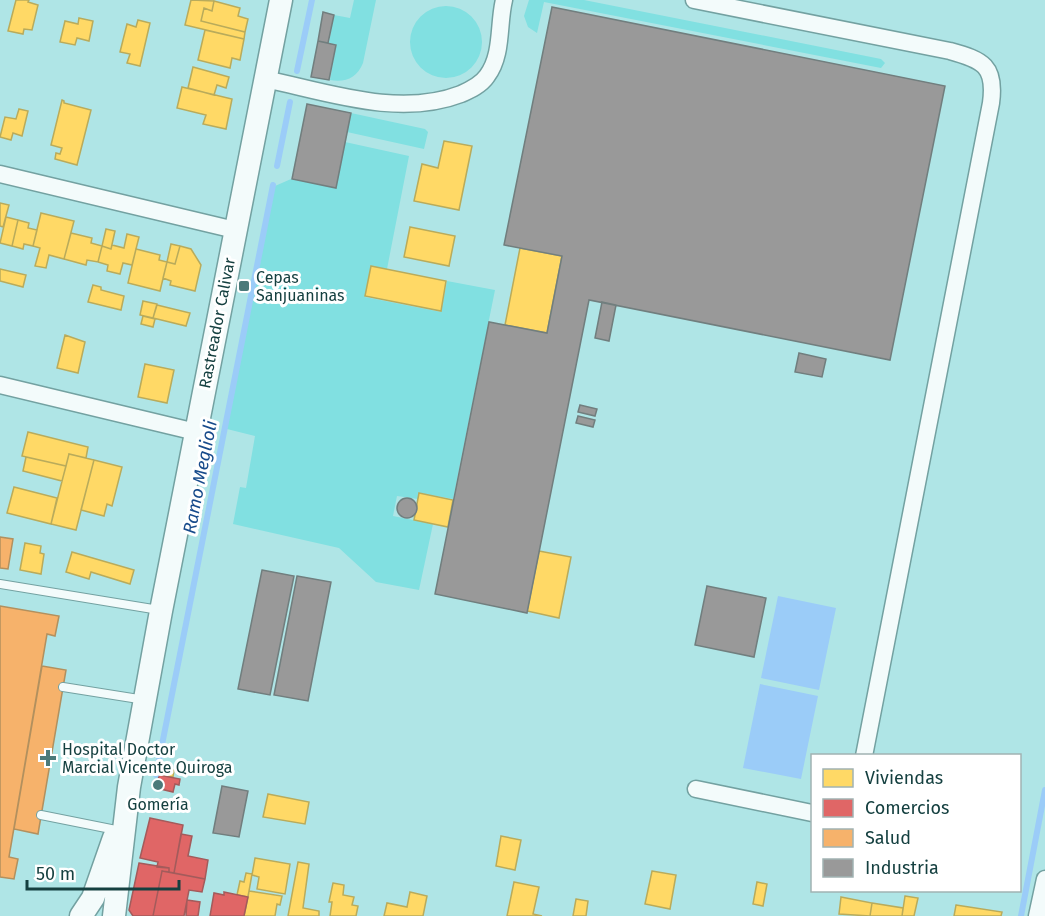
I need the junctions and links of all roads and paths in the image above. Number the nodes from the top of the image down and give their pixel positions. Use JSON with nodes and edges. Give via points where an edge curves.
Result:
{"nodes":[{"id":1,"x":281,"y":0,"type":"edge"},
{"id":2,"x":504,"y":0,"type":"edge"},
{"id":3,"x":694,"y":0,"type":"edge"},
{"id":4,"x":265,"y":79,"type":"junction"},
{"id":5,"x":0,"y":174,"type":"edge"},
{"id":6,"x":235,"y":230,"type":"junction"},
{"id":7,"x":0,"y":386,"type":"edge"},
{"id":8,"x":196,"y":432,"type":"junction"},
{"id":9,"x":0,"y":584,"type":"edge"},
{"id":10,"x":161,"y":611,"type":"junction"},
{"id":11,"x":63,"y":687,"type":"dead end"},
{"id":12,"x":145,"y":700,"type":"junction"},
{"id":13,"x":864,"y":754,"type":"edge"},
{"id":14,"x":129,"y":788,"type":"junction"},
{"id":15,"x":696,"y":789,"type":"dead end"},
{"id":16,"x":811,"y":813,"type":"edge"},
{"id":17,"x":41,"y":815,"type":"dead end"},
{"id":18,"x":116,"y":830,"type":"junction"},
{"id":19,"x":1045,"y":879,"type":"edge"},
{"id":20,"x":81,"y":916,"type":"edge"},
{"id":21,"x":114,"y":916,"type":"edge"},
{"id":22,"x":1037,"y":916,"type":"edge"}],
"edges":[{"from":1,"to":4,"type":"main road","name":"Rastreador Calivar"},
{"from":2,"to":4,"type":"street","via":[[496,55],[487,76],[470,90],[451,97],[396,104]]},
{"from":3,"to":13,"type":"street","via":[[950,51],[975,58],[987,67],[993,80]]},
{"from":4,"to":6,"type":"main road","name":"Rastreador Calivar"},
{"from":5,"to":6,"type":"street"},
{"from":6,"to":8,"type":"main road","name":"Rastreador Calivar"},
{"from":7,"to":8,"type":"street"},
{"from":8,"to":10,"type":"main road","name":"Rastreador Calivar"},
{"from":9,"to":10,"type":"lane"},
{"from":10,"to":12,"type":"main road","name":"Rastreador Calivar"},
{"from":11,"to":12,"type":"lane"},
{"from":12,"to":14,"type":"main road","name":"Rastreador Calivar"},
{"from":14,"to":18,"type":"main road","name":"Rastreador Calivar"},
{"from":14,"to":21,"type":"main road","name":"Rastreador Calivar"},
{"from":15,"to":16,"type":"street"},
{"from":17,"to":18,"type":"lane"},
{"from":18,"to":20,"type":"main road","name":"Rastreador Calivar","via":[[96,890]]},
{"from":19,"to":22,"type":"street"}]}
